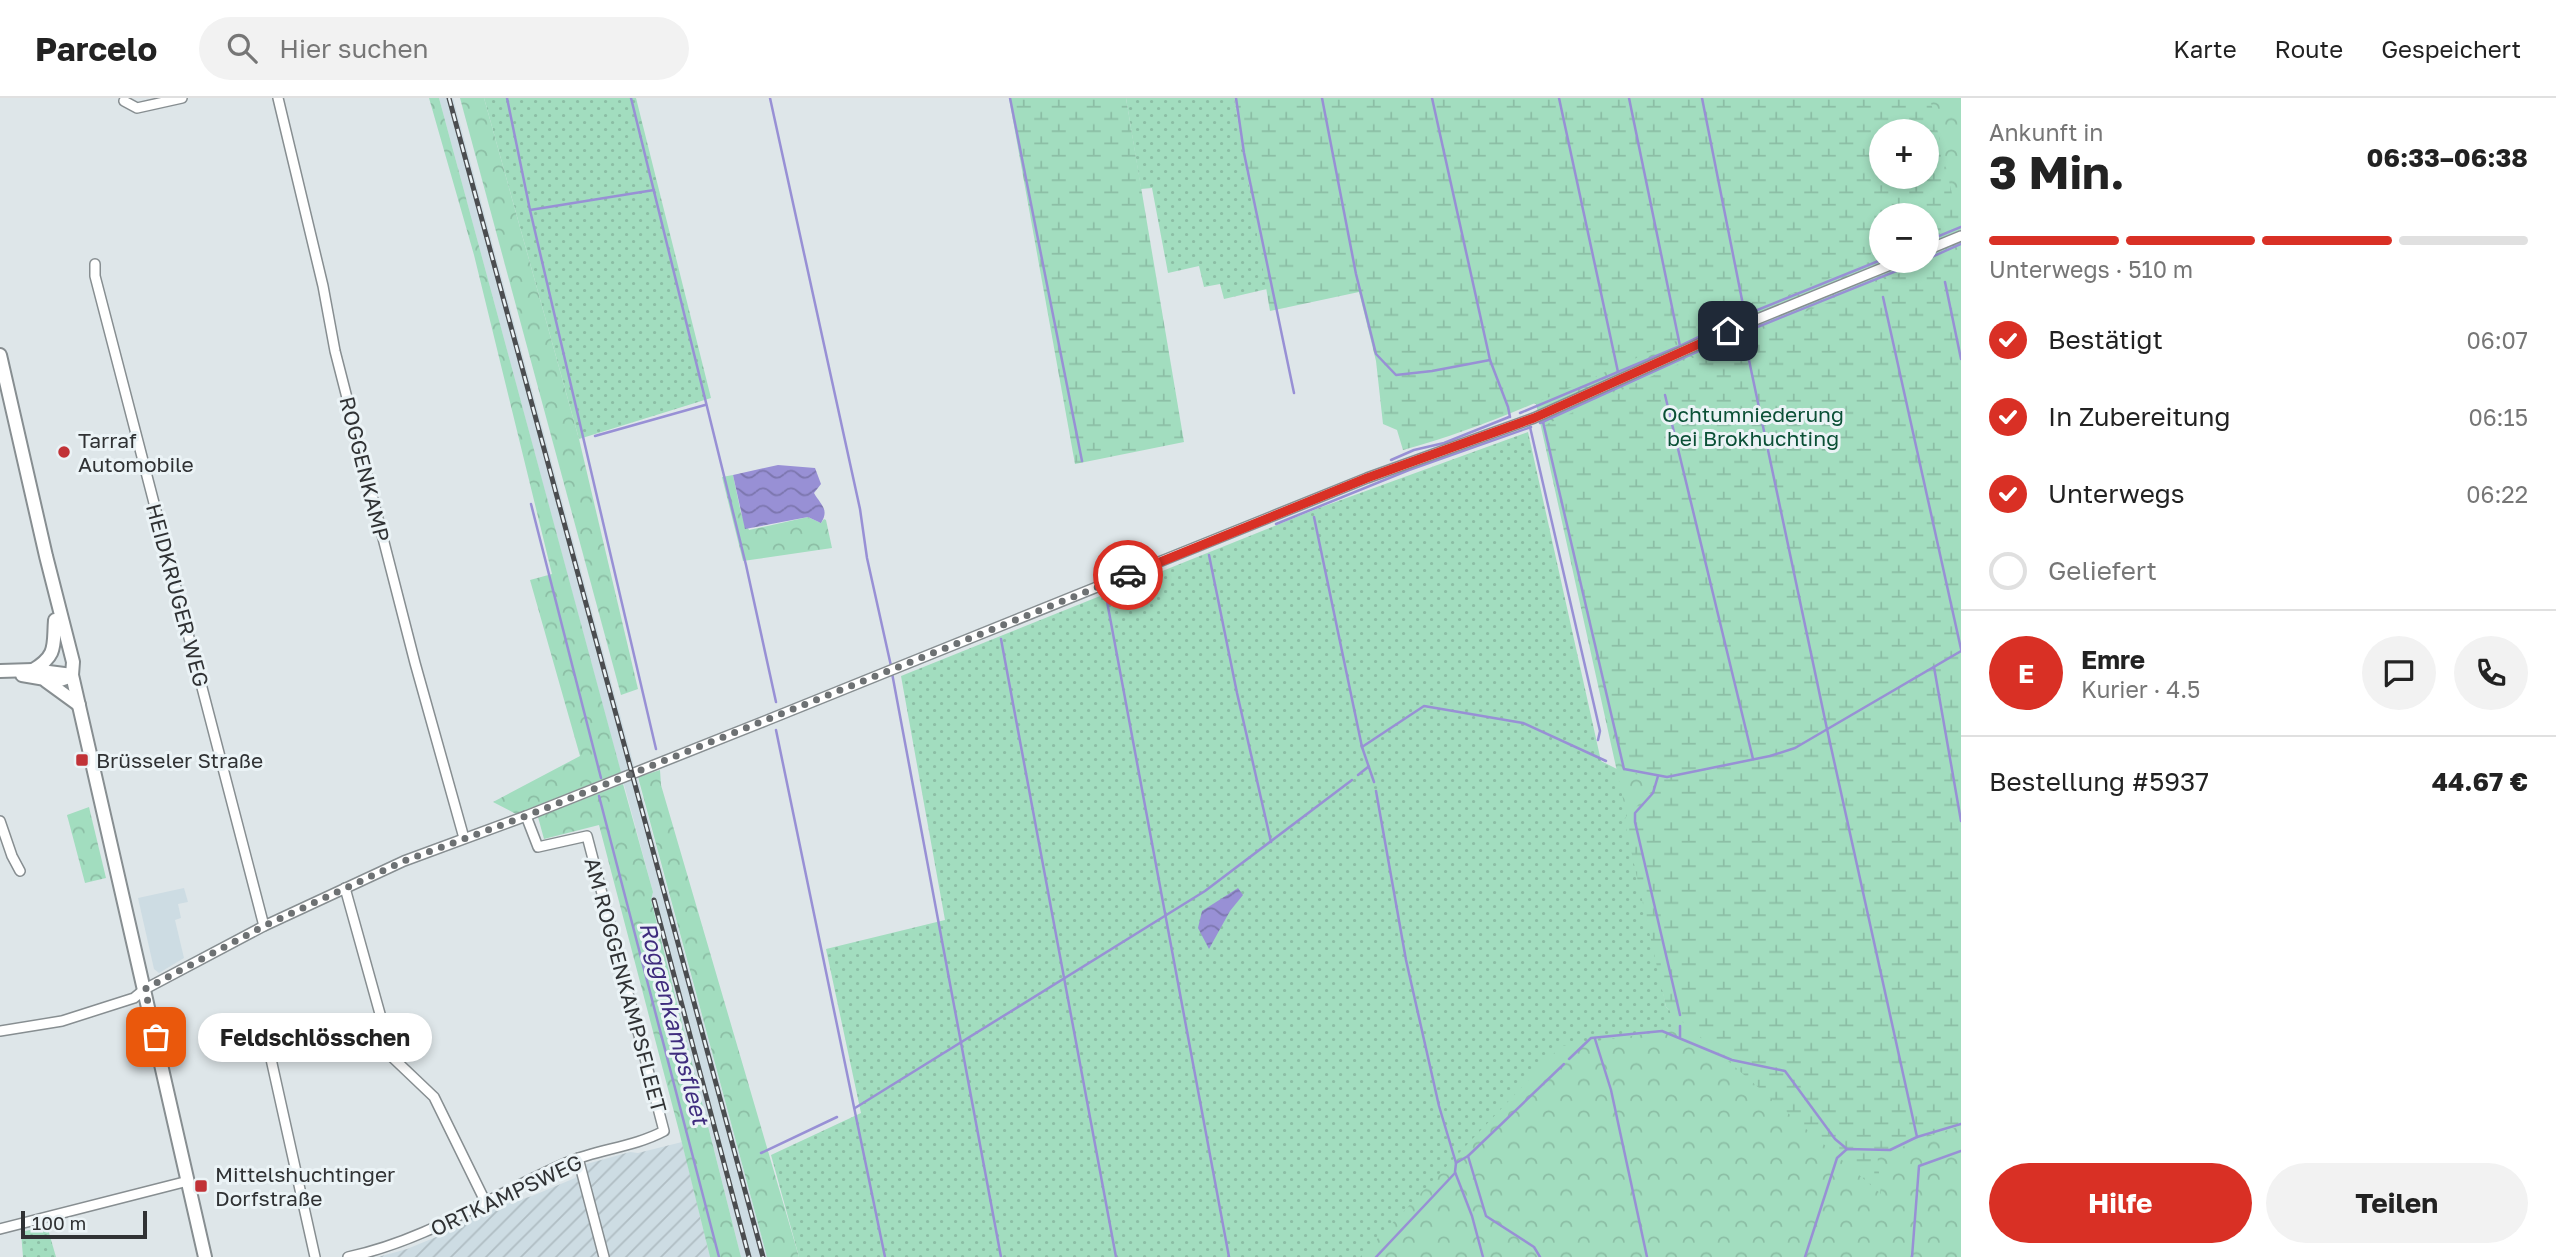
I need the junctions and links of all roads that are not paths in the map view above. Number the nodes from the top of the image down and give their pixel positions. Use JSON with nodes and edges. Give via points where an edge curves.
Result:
{"nodes":[{"id":1,"x":182,"y":98,"type":"edge"},
{"id":2,"x":278,"y":98,"type":"edge"},
{"id":3,"x":124,"y":101,"type":"dead end"},
{"id":4,"x":1961,"y":236,"type":"edge"},
{"id":5,"x":1939,"y":245,"type":"edge"},
{"id":6,"x":95,"y":264,"type":"dead end"},
{"id":7,"x":1871,"y":273,"type":"edge"},
{"id":8,"x":0,"y":355,"type":"edge"},
{"id":9,"x":46,"y":556,"type":"junction"},
{"id":10,"x":55,"y":620,"type":"junction"},
{"id":11,"x":33,"y":670,"type":"junction"},
{"id":12,"x":5,"y":671,"type":"edge"},
{"id":13,"x":72,"y":676,"type":"junction"},
{"id":14,"x":46,"y":681,"type":"junction"},
{"id":15,"x":79,"y":705,"type":"junction"},
{"id":16,"x":526,"y":816,"type":"junction"},
{"id":17,"x":0,"y":821,"type":"edge"},
{"id":18,"x":464,"y":838,"type":"junction"},
{"id":19,"x":20,"y":871,"type":"dead end"},
{"id":20,"x":345,"y":888,"type":"junction"},
{"id":21,"x":264,"y":926,"type":"junction"},
{"id":22,"x":145,"y":989,"type":"junction"},
{"id":23,"x":0,"y":1031,"type":"edge"},
{"id":24,"x":269,"y":1050,"type":"dead end"},
{"id":25,"x":664,"y":1131,"type":"joint"},
{"id":26,"x":578,"y":1158,"type":"junction"},
{"id":27,"x":188,"y":1181,"type":"junction"},
{"id":28,"x":485,"y":1201,"type":"junction"},
{"id":29,"x":0,"y":1229,"type":"edge"},
{"id":30,"x":205,"y":1257,"type":"edge"},
{"id":31,"x":315,"y":1257,"type":"edge"},
{"id":32,"x":348,"y":1257,"type":"edge"},
{"id":33,"x":604,"y":1257,"type":"edge"}],
"edges":[{"from":1,"to":3,"type":"street","via":[[137,108]]},
{"from":2,"to":18,"type":"street","name":"ROGGENKAMP","via":[[335,351]]},
{"from":4,"to":5,"type":"street"},
{"from":6,"to":21,"type":"street","name":"HEIDKRUGER WEG"},
{"from":7,"to":16,"type":"street","via":[[1534,418],[1367,478]]},
{"from":8,"to":9,"type":"main road"},
{"from":9,"to":10,"type":"main road"},
{"from":9,"to":13,"type":"main road","via":[[73,662]]},
{"from":10,"to":11,"type":"main road","via":[[50,658]]},
{"from":10,"to":13,"type":"main road"},
{"from":11,"to":12,"type":"main road"},
{"from":11,"to":13,"type":"main road"},
{"from":12,"to":14,"type":"main road"},
{"from":13,"to":14,"type":"main road"},
{"from":13,"to":15,"type":"main road"},
{"from":14,"to":15,"type":"main road"},
{"from":15,"to":22,"type":"main road"},
{"from":16,"to":18,"type":"street"},
{"from":16,"to":25,"type":"street","name":"AM ROGGENKAMPSFLEET","via":[[538,847],[587,836]]},
{"from":17,"to":19,"type":"street"},
{"from":18,"to":20,"type":"street"},
{"from":20,"to":21,"type":"street"},
{"from":20,"to":28,"type":"street","via":[[392,1057],[434,1097]]},
{"from":21,"to":22,"type":"street"},
{"from":22,"to":23,"type":"street","via":[[134,998],[62,1021]]},
{"from":22,"to":27,"type":"main road"},
{"from":24,"to":31,"type":"street"},
{"from":25,"to":26,"type":"street","name":"ORTKAMPSWEG","via":[[648,1140]]},
{"from":26,"to":28,"type":"street","name":"ORTKAMPSWEG"},
{"from":26,"to":33,"type":"street"},
{"from":27,"to":29,"type":"street"},
{"from":27,"to":30,"type":"main road"},
{"from":28,"to":32,"type":"street","name":"ORTKAMPSWEG","via":[[411,1240]]}]}
